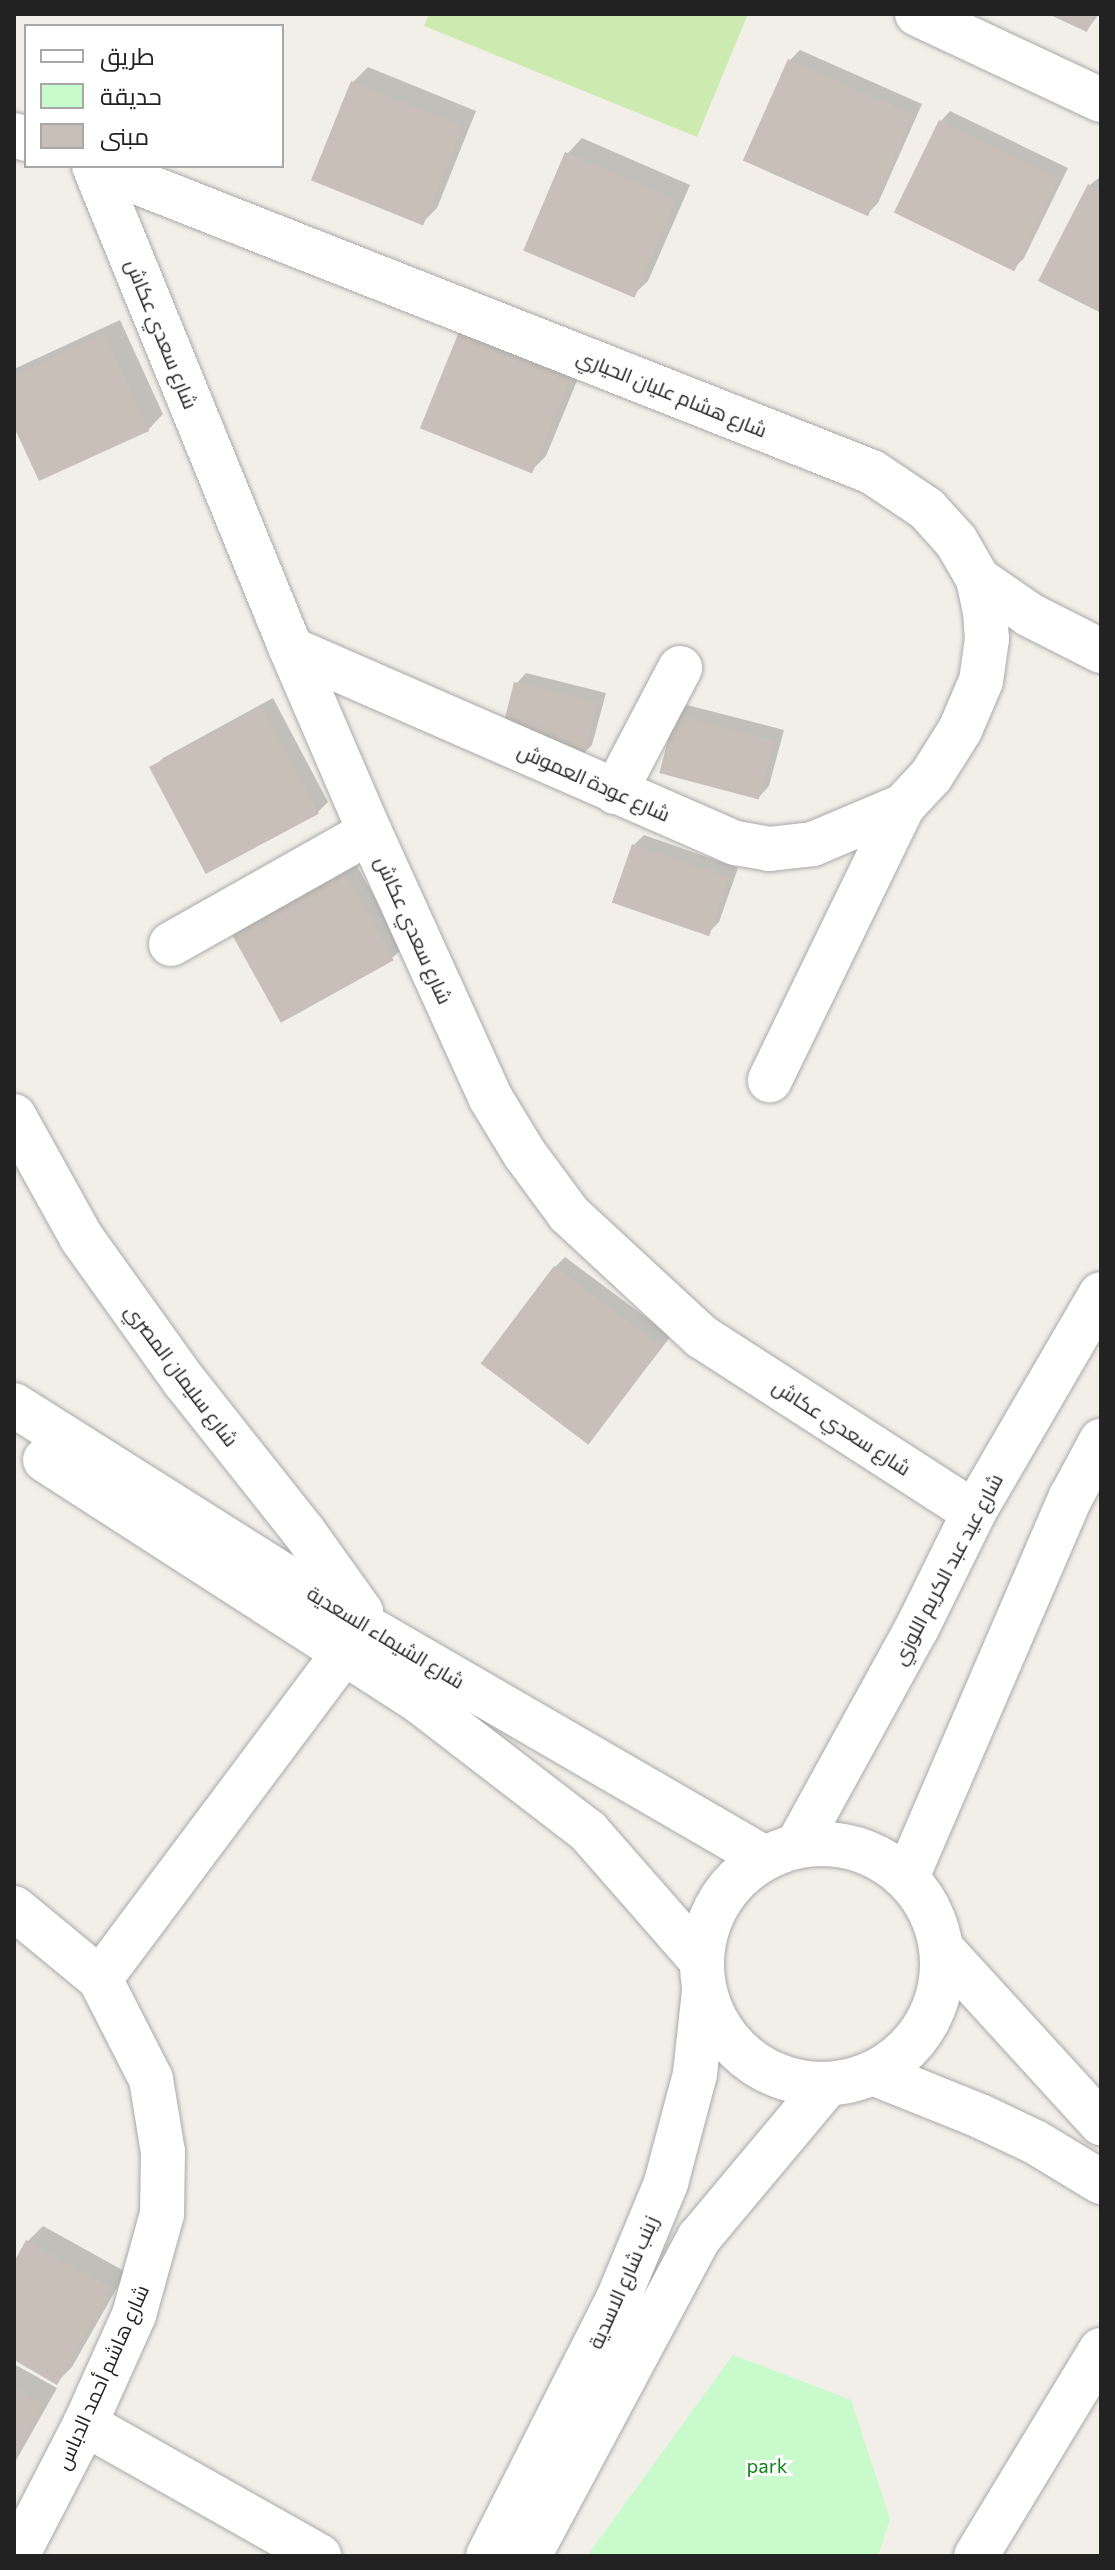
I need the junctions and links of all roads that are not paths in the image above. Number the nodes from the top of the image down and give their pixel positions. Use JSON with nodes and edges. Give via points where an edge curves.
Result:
{"nodes":[{"id":1,"x":917,"y":14,"type":"edge"},
{"id":2,"x":1101,"y":100,"type":"edge"},
{"id":3,"x":96,"y":168,"type":"edge"},
{"id":4,"x":100,"y":168,"type":"edge"},
{"id":5,"x":978,"y":579,"type":"junction"},
{"id":6,"x":291,"y":649,"type":"junction"},
{"id":7,"x":1101,"y":651,"type":"edge"},
{"id":8,"x":680,"y":668,"type":"dead end"},
{"id":9,"x":615,"y":792,"type":"junction"},
{"id":10,"x":903,"y":806,"type":"junction"},
{"id":11,"x":370,"y":832,"type":"junction"},
{"id":12,"x":171,"y":944,"type":"dead end"},
{"id":13,"x":770,"y":1080,"type":"dead end"},
{"id":14,"x":14,"y":1116,"type":"edge"},
{"id":15,"x":1101,"y":1294,"type":"edge"},
{"id":16,"x":14,"y":1405,"type":"edge"},
{"id":17,"x":14,"y":1440,"type":"edge"},
{"id":18,"x":1101,"y":1441,"type":"edge"},
{"id":19,"x":974,"y":1512,"type":"junction"},
{"id":20,"x":352,"y":1639,"type":"junction"},
{"id":21,"x":781,"y":1852,"type":"junction"},
{"id":22,"x":907,"y":1877,"type":"junction"},
{"id":23,"x":14,"y":1908,"type":"edge"},
{"id":24,"x":942,"y":1949,"type":"junction"},
{"id":25,"x":702,"y":1975,"type":"junction"},
{"id":26,"x":100,"y":1979,"type":"junction"},
{"id":27,"x":873,"y":2073,"type":"junction"},
{"id":28,"x":827,"y":2085,"type":"junction"},
{"id":29,"x":1101,"y":2123,"type":"edge"},
{"id":30,"x":1101,"y":2182,"type":"edge"},
{"id":31,"x":1101,"y":2350,"type":"edge"},
{"id":32,"x":85,"y":2424,"type":"junction"},
{"id":33,"x":17,"y":2556,"type":"edge"},
{"id":34,"x":319,"y":2556,"type":"edge"},
{"id":35,"x":488,"y":2556,"type":"edge"},
{"id":36,"x":529,"y":2556,"type":"edge"},
{"id":37,"x":976,"y":2556,"type":"edge"}],
"edges":[{"from":1,"to":2,"type":"street"},
{"from":3,"to":6,"type":"street","name":"شارع سعدي عكاش"},
{"from":4,"to":5,"type":"street","name":"شارع هشام عليان الحياري","via":[[872,472],[927,509],[956,541]]},
{"from":5,"to":7,"type":"street","via":[[1030,615]]},
{"from":5,"to":10,"type":"street","name":"شارع هشام عليان الحياري","via":[[987,639],[981,681],[960,730],[931,776]]},
{"from":6,"to":9,"type":"street","name":"شارع عودة العموش"},
{"from":6,"to":11,"type":"street","name":"شارع سعدي عكاش"},
{"from":8,"to":9,"type":"street"},
{"from":9,"to":10,"type":"street","name":"شارع عودة العموش","via":[[736,843],[769,849],[813,844]]},
{"from":10,"to":13,"type":"street"},
{"from":11,"to":12,"type":"street"},
{"from":11,"to":19,"type":"street","name":"شارع سعدي عكاش","via":[[490,1097],[569,1214],[702,1337]]},
{"from":14,"to":20,"type":"street","name":"شارع سليمان المصري","via":[[81,1237],[185,1382],[354,1597],[361,1612]]},
{"from":15,"to":19,"type":"street","name":"شارع عيد عبد الكريم اللوزي"},
{"from":16,"to":20,"type":"street","name":"شارع الشيماء السعدية"},
{"from":17,"to":20,"type":"street","name":"شارع الشيماء السعدية"},
{"from":18,"to":22,"type":"street","via":[[1064,1511]]},
{"from":19,"to":21,"type":"street","name":"شارع عيد عبد الكريم اللوزي","via":[[917,1628]]},
{"from":20,"to":21,"type":"street","name":"شارع الشيماء السعدية"},
{"from":20,"to":25,"type":"street","name":"شارع الشيماء السعدية","via":[[415,1698],[588,1831]]},
{"from":20,"to":26,"type":"street"},
{"from":21,"to":22,"type":"street","via":[[836,1844],[874,1855]]},
{"from":21,"to":25,"type":"street","via":[[739,1876],[719,1900],[706,1929]]},
{"from":22,"to":24,"type":"street","via":[[930,1909]]},
{"from":23,"to":26,"type":"street","name":"شارع هاشم أحمد الدباس"},
{"from":24,"to":27,"type":"street","via":[[942,1985],[931,2018],[910,2046]]},
{"from":24,"to":29,"type":"street"},
{"from":25,"to":28,"type":"street","via":[[715,2022],[735,2050],[762,2070],[793,2082]]},
{"from":25,"to":35,"type":"street","name":"زينب شارع الاسدية","via":[[695,2074],[666,2183],[618,2299]]},
{"from":26,"to":32,"type":"street","name":"شارع هاشم أحمد الدباس","via":[[151,2079],[163,2152],[162,2198],[151,2262],[134,2315]]},
{"from":27,"to":28,"type":"street"},
{"from":27,"to":30,"type":"street","via":[[1035,2142]]},
{"from":28,"to":36,"type":"street","name":"زينب شارع الاسدية","via":[[699,2238]]},
{"from":31,"to":37,"type":"street"},
{"from":32,"to":33,"type":"street","name":"شارع هاشم أحمد الدباس"},
{"from":32,"to":34,"type":"street"}]}
